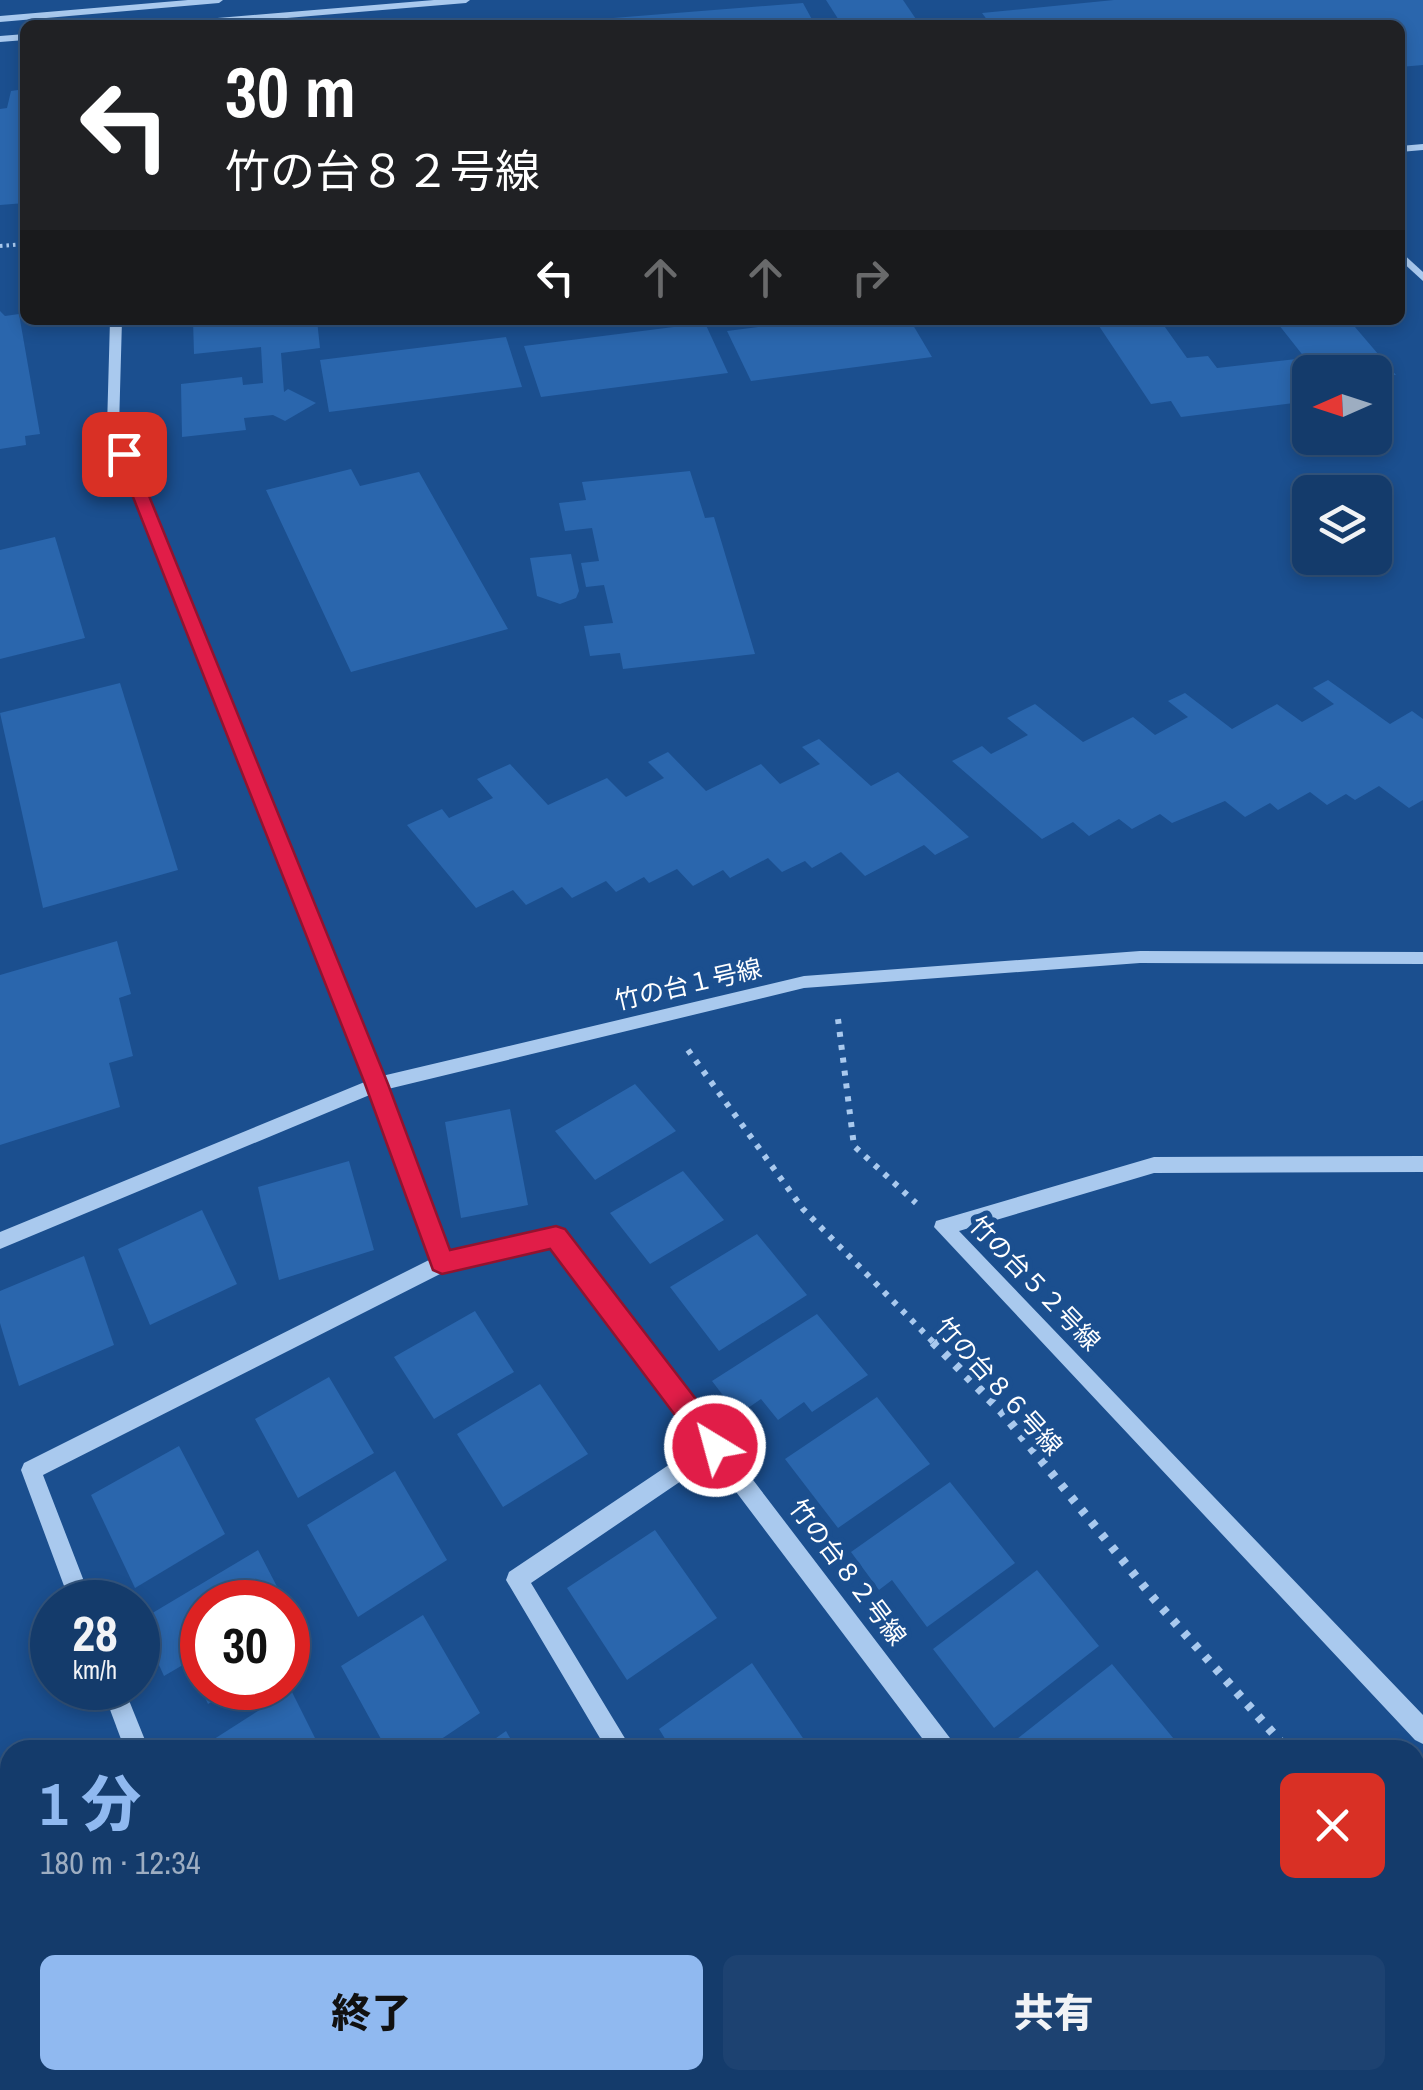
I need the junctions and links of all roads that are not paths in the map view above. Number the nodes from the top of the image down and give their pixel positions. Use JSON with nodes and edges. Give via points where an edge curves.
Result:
{"nodes":[{"id":1,"x":219,"y":0,"type":"edge"},
{"id":2,"x":466,"y":0,"type":"edge"},
{"id":3,"x":0,"y":19,"type":"edge"},
{"id":4,"x":229,"y":20,"type":"edge"},
{"id":5,"x":1405,"y":259,"type":"edge"},
{"id":6,"x":1423,"y":278,"type":"edge"},
{"id":7,"x":116,"y":325,"type":"edge"},
{"id":8,"x":1422,"y":962,"type":"edge"},
{"id":9,"x":376,"y":1084,"type":"junction"},
{"id":10,"x":1423,"y":1164,"type":"edge"},
{"id":11,"x":0,"y":1240,"type":"edge"},
{"id":12,"x":442,"y":1263,"type":"junction"},
{"id":13,"x":715,"y":1446,"type":"junction"},
{"id":14,"x":73,"y":1580,"type":"edge"},
{"id":15,"x":122,"y":1710,"type":"edge"},
{"id":16,"x":1423,"y":1732,"type":"edge"},
{"id":17,"x":133,"y":1740,"type":"edge"},
{"id":18,"x":614,"y":1740,"type":"edge"},
{"id":19,"x":937,"y":1740,"type":"edge"}],
"edges":[{"from":1,"to":3,"type":"street"},
{"from":2,"to":4,"type":"street"},
{"from":5,"to":6,"type":"street"},
{"from":7,"to":9,"type":"street","via":[[113,427]]},
{"from":8,"to":9,"type":"street","name":"竹の台１号線","via":[[1140,957],[804,982]]},
{"from":9,"to":11,"type":"street","name":"竹の台１号線"},
{"from":9,"to":12,"type":"street"},
{"from":10,"to":16,"type":"street","name":"竹の台５２号線","via":[[1154,1165],[943,1227]]},
{"from":12,"to":13,"type":"street","name":"竹の台８２号線","via":[[556,1237]]},
{"from":12,"to":14,"type":"street","name":"竹の台８２号線","via":[[31,1470]]},
{"from":13,"to":18,"type":"street","via":[[518,1580]]},
{"from":13,"to":19,"type":"street","name":"竹の台８２号線"},
{"from":15,"to":17,"type":"street"}]}
